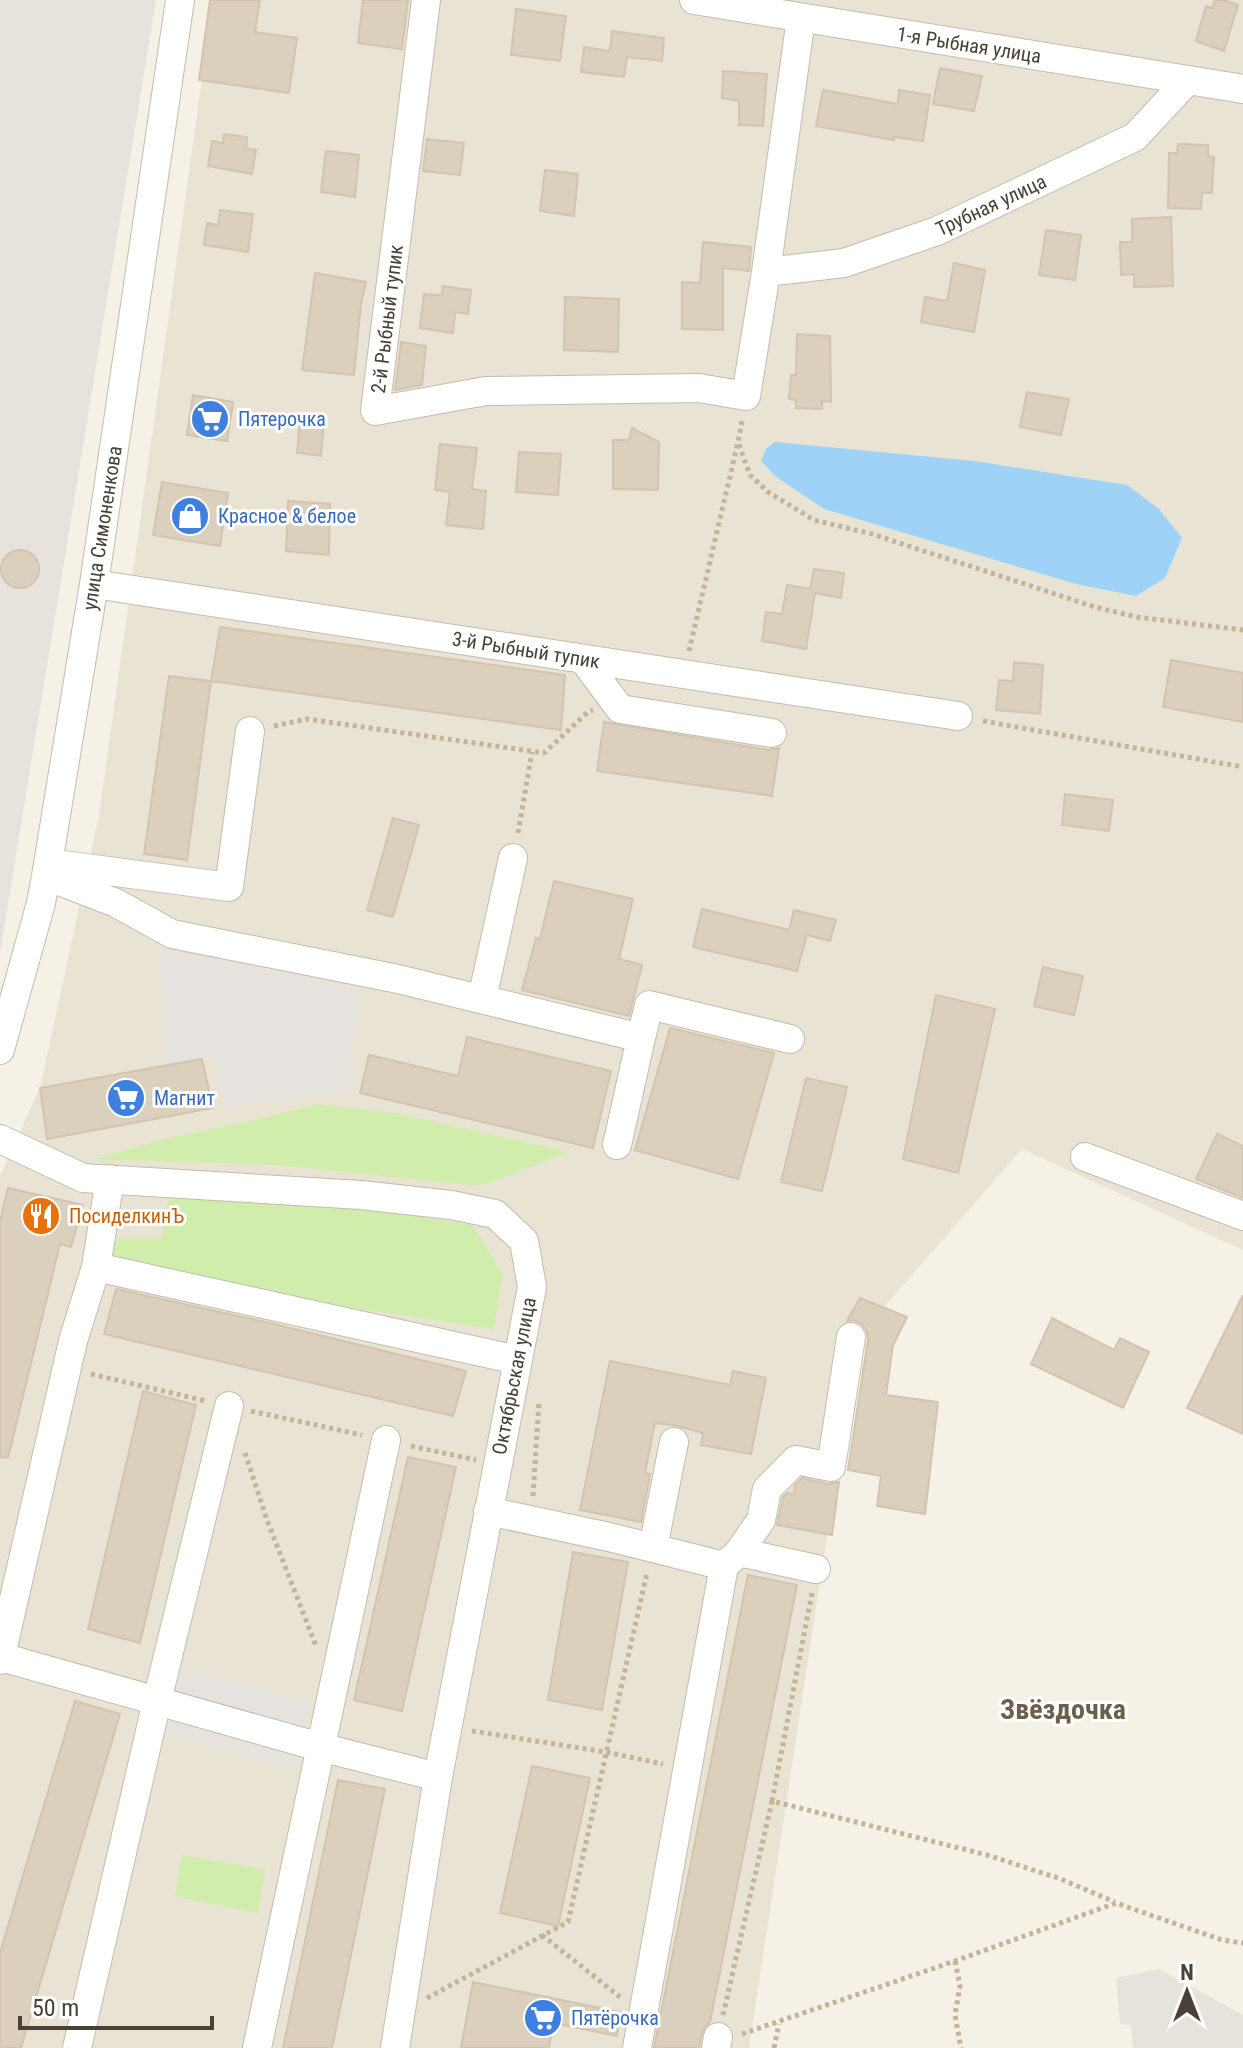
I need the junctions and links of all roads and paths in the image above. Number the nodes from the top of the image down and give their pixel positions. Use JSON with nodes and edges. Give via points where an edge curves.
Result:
{"nodes":[{"id":1,"x":180,"y":0,"type":"edge"},
{"id":2,"x":426,"y":0,"type":"edge"},
{"id":3,"x":694,"y":0,"type":"edge"},
{"id":4,"x":801,"y":18,"type":"junction"},
{"id":5,"x":1187,"y":81,"type":"junction"},
{"id":6,"x":1243,"y":89,"type":"edge"},
{"id":7,"x":766,"y":272,"type":"junction"},
{"id":8,"x":746,"y":396,"type":"junction"},
{"id":9,"x":738,"y":442,"type":"junction"},
{"id":10,"x":94,"y":584,"type":"junction"},
{"id":11,"x":1243,"y":630,"type":"edge"},
{"id":12,"x":583,"y":659,"type":"junction"},
{"id":13,"x":684,"y":675,"type":"junction"},
{"id":14,"x":615,"y":702,"type":"junction"},
{"id":15,"x":958,"y":716,"type":"joint"},
{"id":16,"x":250,"y":731,"type":"joint"},
{"id":17,"x":772,"y":733,"type":"dead end"},
{"id":18,"x":532,"y":752,"type":"junction"},
{"id":19,"x":1243,"y":767,"type":"edge"},
{"id":20,"x":513,"y":858,"type":"joint"},
{"id":21,"x":47,"y":869,"type":"junction"},
{"id":22,"x":482,"y":999,"type":"junction"},
{"id":23,"x":641,"y":1038,"type":"junction"},
{"id":24,"x":790,"y":1039,"type":"dead end"},
{"id":25,"x":0,"y":1050,"type":"edge"},
{"id":26,"x":0,"y":1139,"type":"edge"},
{"id":27,"x":617,"y":1145,"type":"dead end"},
{"id":28,"x":1085,"y":1157,"type":"dead end"},
{"id":29,"x":110,"y":1179,"type":"junction"},
{"id":30,"x":1243,"y":1216,"type":"edge"},
{"id":31,"x":96,"y":1267,"type":"junction"},
{"id":32,"x":851,"y":1337,"type":"dead end"},
{"id":33,"x":517,"y":1360,"type":"junction"},
{"id":34,"x":67,"y":1368,"type":"junction"},
{"id":35,"x":539,"y":1401,"type":"dead end"},
{"id":36,"x":229,"y":1406,"type":"junction"},
{"id":37,"x":386,"y":1440,"type":"junction"},
{"id":38,"x":674,"y":1442,"type":"dead end"},
{"id":39,"x":244,"y":1449,"type":"dead end"},
{"id":40,"x":497,"y":1465,"type":"junction"},
{"id":41,"x":488,"y":1511,"type":"junction"},
{"id":42,"x":532,"y":1521,"type":"junction"},
{"id":43,"x":653,"y":1548,"type":"junction"},
{"id":44,"x":732,"y":1559,"type":"junction"},
{"id":45,"x":816,"y":1569,"type":"joint"},
{"id":46,"x":0,"y":1658,"type":"edge"},
{"id":47,"x":331,"y":1696,"type":"junction"},
{"id":48,"x":157,"y":1701,"type":"junction"},
{"id":49,"x":448,"y":1727,"type":"junction"},
{"id":50,"x":320,"y":1747,"type":"junction"},
{"id":51,"x":606,"y":1752,"type":"junction"},
{"id":52,"x":687,"y":1769,"type":"junction"},
{"id":53,"x":438,"y":1777,"type":"junction"},
{"id":54,"x":772,"y":1801,"type":"junction"},
{"id":55,"x":1116,"y":1903,"type":"junction"},
{"id":56,"x":542,"y":1935,"type":"junction"},
{"id":57,"x":1243,"y":1943,"type":"edge"},
{"id":58,"x":955,"y":1961,"type":"junction"},
{"id":59,"x":401,"y":2012,"type":"junction"},
{"id":60,"x":643,"y":2016,"type":"junction"},
{"id":61,"x":779,"y":2023,"type":"junction"},
{"id":62,"x":717,"y":2042,"type":"edge"},
{"id":63,"x":77,"y":2048,"type":"edge"},
{"id":64,"x":257,"y":2048,"type":"edge"},
{"id":65,"x":395,"y":2048,"type":"edge"},
{"id":66,"x":637,"y":2048,"type":"edge"},
{"id":67,"x":774,"y":2048,"type":"edge"},
{"id":68,"x":961,"y":2048,"type":"edge"}],
"edges":[{"from":1,"to":10,"type":"street","name":"улица Симоненкова"},
{"from":2,"to":8,"type":"street","name":"2-й Рыбный тупик","via":[[375,411],[486,391],[699,388]]},
{"from":3,"to":4,"type":"street","name":"1-я Рыбная улица"},
{"from":4,"to":5,"type":"street","name":"1-я Рыбная улица"},
{"from":4,"to":7,"type":"street"},
{"from":5,"to":6,"type":"street","name":"1-я Рыбная улица"},
{"from":5,"to":7,"type":"street","name":"Трубная улица","via":[[1135,137],[937,231],[844,263]]},
{"from":7,"to":8,"type":"street"},
{"from":8,"to":9,"type":"path"},
{"from":9,"to":11,"type":"path","via":[[750,475],[814,520],[1095,607]]},
{"from":9,"to":13,"type":"path"},
{"from":10,"to":12,"type":"street","name":"3-й Рыбный тупик"},
{"from":10,"to":21,"type":"street","name":"улица Симоненкова"},
{"from":12,"to":13,"type":"street","name":"3-й Рыбный тупик"},
{"from":12,"to":14,"type":"street"},
{"from":13,"to":15,"type":"street","name":"3-й Рыбный тупик"},
{"from":14,"to":17,"type":"street","via":[[620,709]]},
{"from":14,"to":18,"type":"path","via":[[588,712],[544,753]]},
{"from":15,"to":19,"type":"path"},
{"from":16,"to":18,"type":"path","via":[[307,719]]},
{"from":16,"to":21,"type":"street","via":[[229,887]]},
{"from":18,"to":20,"type":"path"},
{"from":20,"to":22,"type":"street"},
{"from":21,"to":22,"type":"street","via":[[172,934]]},
{"from":21,"to":25,"type":"street","name":"улица Симоненкова"},
{"from":22,"to":23,"type":"street"},
{"from":23,"to":24,"type":"street","via":[[649,1005]]},
{"from":23,"to":27,"type":"street"},
{"from":26,"to":29,"type":"street","name":"Октябрьская улица","via":[[83,1178]]},
{"from":28,"to":30,"type":"street"},
{"from":29,"to":31,"type":"street"},
{"from":29,"to":33,"type":"street","name":"Октябрьская улица","via":[[361,1195],[495,1214],[524,1241],[532,1287]]},
{"from":31,"to":33,"type":"street"},
{"from":31,"to":34,"type":"street"},
{"from":32,"to":44,"type":"street","via":[[831,1467],[796,1460],[767,1489],[761,1520]]},
{"from":33,"to":40,"type":"street","name":"Октябрьская улица"},
{"from":34,"to":36,"type":"path"},
{"from":34,"to":46,"type":"street"},
{"from":35,"to":42,"type":"path"},
{"from":36,"to":37,"type":"path"},
{"from":36,"to":48,"type":"street"},
{"from":37,"to":40,"type":"path"},
{"from":37,"to":47,"type":"street"},
{"from":38,"to":43,"type":"street"},
{"from":39,"to":47,"type":"path"},
{"from":40,"to":41,"type":"street","name":"Октябрьская улица"},
{"from":41,"to":42,"type":"street"},
{"from":41,"to":49,"type":"street","name":"Октябрьская улица"},
{"from":42,"to":43,"type":"street"},
{"from":43,"to":44,"type":"street"},
{"from":43,"to":51,"type":"path"},
{"from":44,"to":45,"type":"street"},
{"from":44,"to":52,"type":"street"},
{"from":45,"to":54,"type":"path"},
{"from":46,"to":48,"type":"street"},
{"from":47,"to":50,"type":"street"},
{"from":48,"to":50,"type":"street"},
{"from":48,"to":63,"type":"street"},
{"from":49,"to":51,"type":"path"},
{"from":49,"to":53,"type":"street","name":"Октябрьская улица"},
{"from":50,"to":53,"type":"street"},
{"from":50,"to":64,"type":"street"},
{"from":51,"to":52,"type":"path"},
{"from":51,"to":56,"type":"path","via":[[568,1922]]},
{"from":52,"to":60,"type":"street"},
{"from":53,"to":59,"type":"street","name":"Октябрьская улица"},
{"from":54,"to":55,"type":"path","via":[[987,1855]]},
{"from":54,"to":62,"type":"path"},
{"from":55,"to":57,"type":"path"},
{"from":55,"to":58,"type":"path"},
{"from":56,"to":59,"type":"path"},
{"from":56,"to":60,"type":"path"},
{"from":58,"to":61,"type":"path"},
{"from":58,"to":68,"type":"path"},
{"from":59,"to":65,"type":"street","name":"Октябрьская улица"},
{"from":60,"to":66,"type":"street"},
{"from":61,"to":62,"type":"path"},
{"from":61,"to":67,"type":"path"}]}
